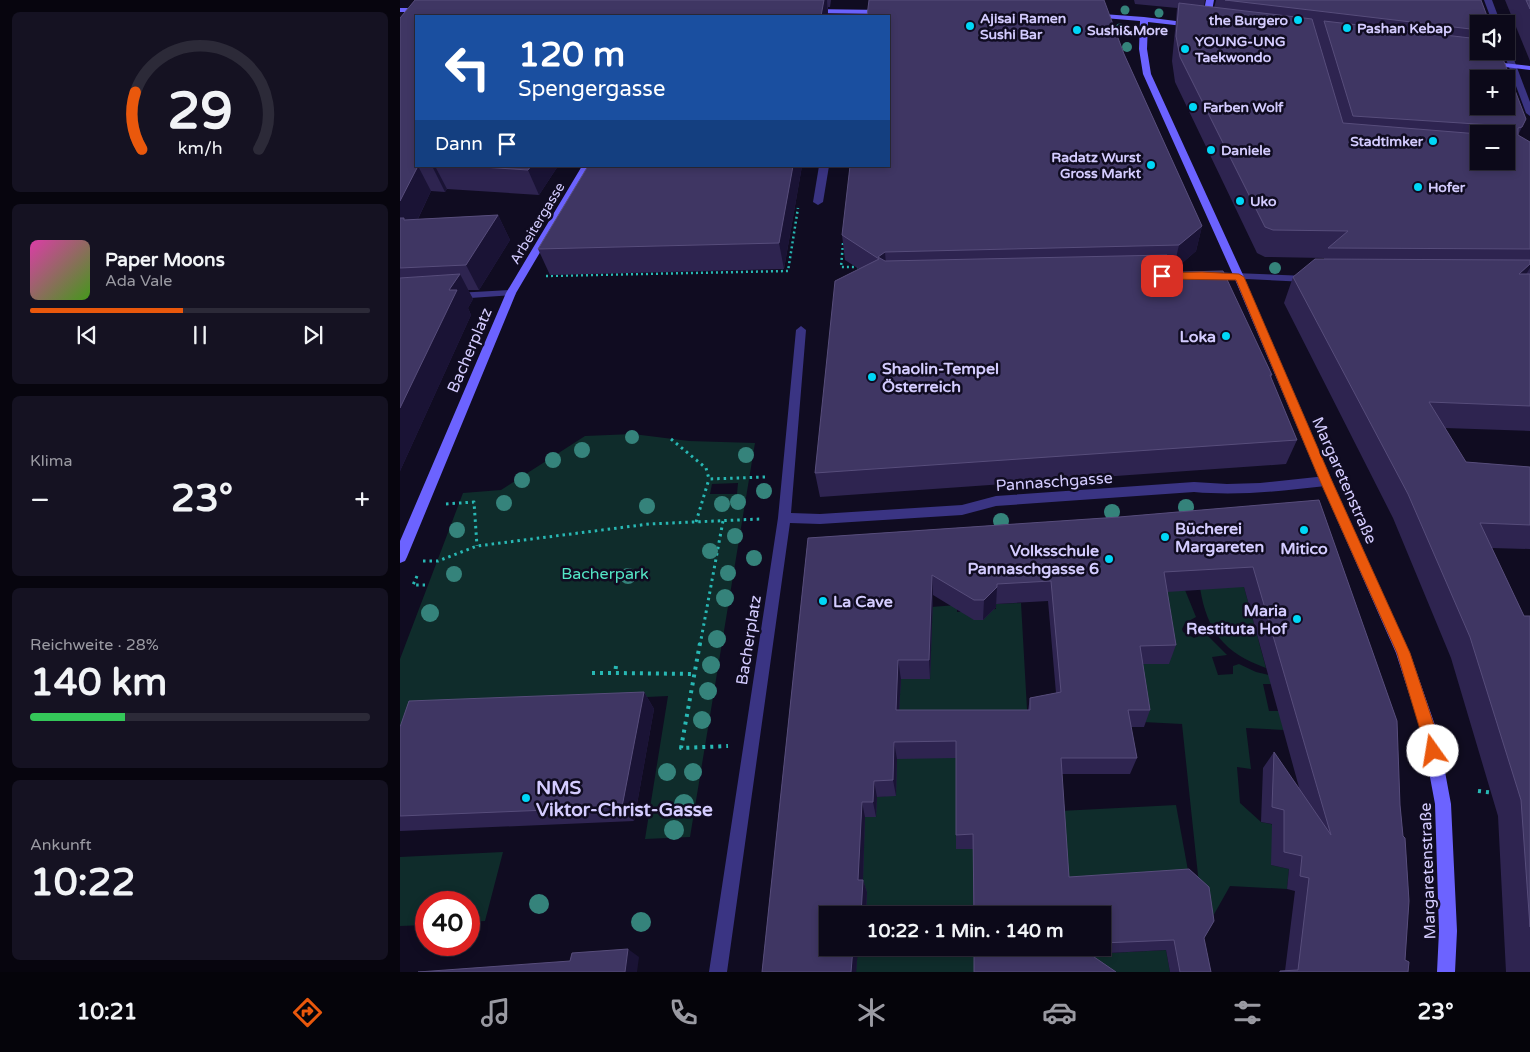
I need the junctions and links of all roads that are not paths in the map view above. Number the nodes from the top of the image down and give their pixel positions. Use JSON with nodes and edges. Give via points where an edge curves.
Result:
{"nodes":[{"id":1,"x":1210,"y":0,"type":"edge"},
{"id":2,"x":1488,"y":0,"type":"edge"},
{"id":3,"x":400,"y":10,"type":"edge"},
{"id":4,"x":427,"y":10,"type":"edge"},
{"id":5,"x":800,"y":11,"type":"edge"},
{"id":6,"x":894,"y":12,"type":"edge"},
{"id":7,"x":849,"y":14,"type":"edge"},
{"id":8,"x":1087,"y":15,"type":"edge"},
{"id":9,"x":1494,"y":15,"type":"edge"},
{"id":10,"x":1144,"y":19,"type":"junction"},
{"id":11,"x":1205,"y":26,"type":"junction"},
{"id":12,"x":1215,"y":28,"type":"edge"},
{"id":13,"x":1511,"y":60,"type":"edge"},
{"id":14,"x":1476,"y":61,"type":"edge"},
{"id":15,"x":1513,"y":66,"type":"junction"},
{"id":16,"x":1530,"y":68,"type":"edge"},
{"id":17,"x":1530,"y":113,"type":"edge"},
{"id":18,"x":586,"y":167,"type":"edge"},
{"id":19,"x":824,"y":167,"type":"edge"},
{"id":20,"x":818,"y":202,"type":"road end"},
{"id":21,"x":1202,"y":275,"type":"edge"},
{"id":22,"x":1239,"y":277,"type":"junction"},
{"id":23,"x":1314,"y":280,"type":"edge"},
{"id":24,"x":511,"y":293,"type":"junction"},
{"id":25,"x":449,"y":296,"type":"edge"},
{"id":26,"x":801,"y":330,"type":"dead end"},
{"id":27,"x":1326,"y":481,"type":"junction"},
{"id":28,"x":784,"y":518,"type":"junction"},
{"id":29,"x":400,"y":557,"type":"edge"},
{"id":30,"x":718,"y":972,"type":"edge"},
{"id":31,"x":1446,"y":972,"type":"edge"}],
"edges":[{"from":1,"to":11,"type":"street"},
{"from":2,"to":9,"type":"street"},
{"from":3,"to":4,"type":"street"},
{"from":5,"to":7,"type":"street"},
{"from":6,"to":7,"type":"street"},
{"from":8,"to":10,"type":"street"},
{"from":10,"to":11,"type":"street"},
{"from":10,"to":22,"type":"street","name":"Margaretenstraße","via":[[1143,49],[1147,74]]},
{"from":11,"to":12,"type":"street"},
{"from":13,"to":15,"type":"street"},
{"from":14,"to":15,"type":"street"},
{"from":15,"to":16,"type":"street"},
{"from":15,"to":17,"type":"street"},
{"from":18,"to":24,"type":"street","name":"Arbeitergasse"},
{"from":19,"to":20,"type":"street"},
{"from":21,"to":22,"type":"street"},
{"from":22,"to":23,"type":"street"},
{"from":22,"to":27,"type":"street","name":"Margaretenstraße"},
{"from":24,"to":25,"type":"street"},
{"from":24,"to":29,"type":"street","name":"Bacherplatz"},
{"from":26,"to":28,"type":"street","name":"Bacherplatz"},
{"from":27,"to":28,"type":"street","name":"Pannaschgasse","via":[[996,501],[962,510],[820,519]]},
{"from":27,"to":31,"type":"street","name":"Margaretenstraße","via":[[1403,653],[1430,734],[1443,804],[1448,931]]},
{"from":28,"to":30,"type":"street","name":"Bacherplatz"}]}
